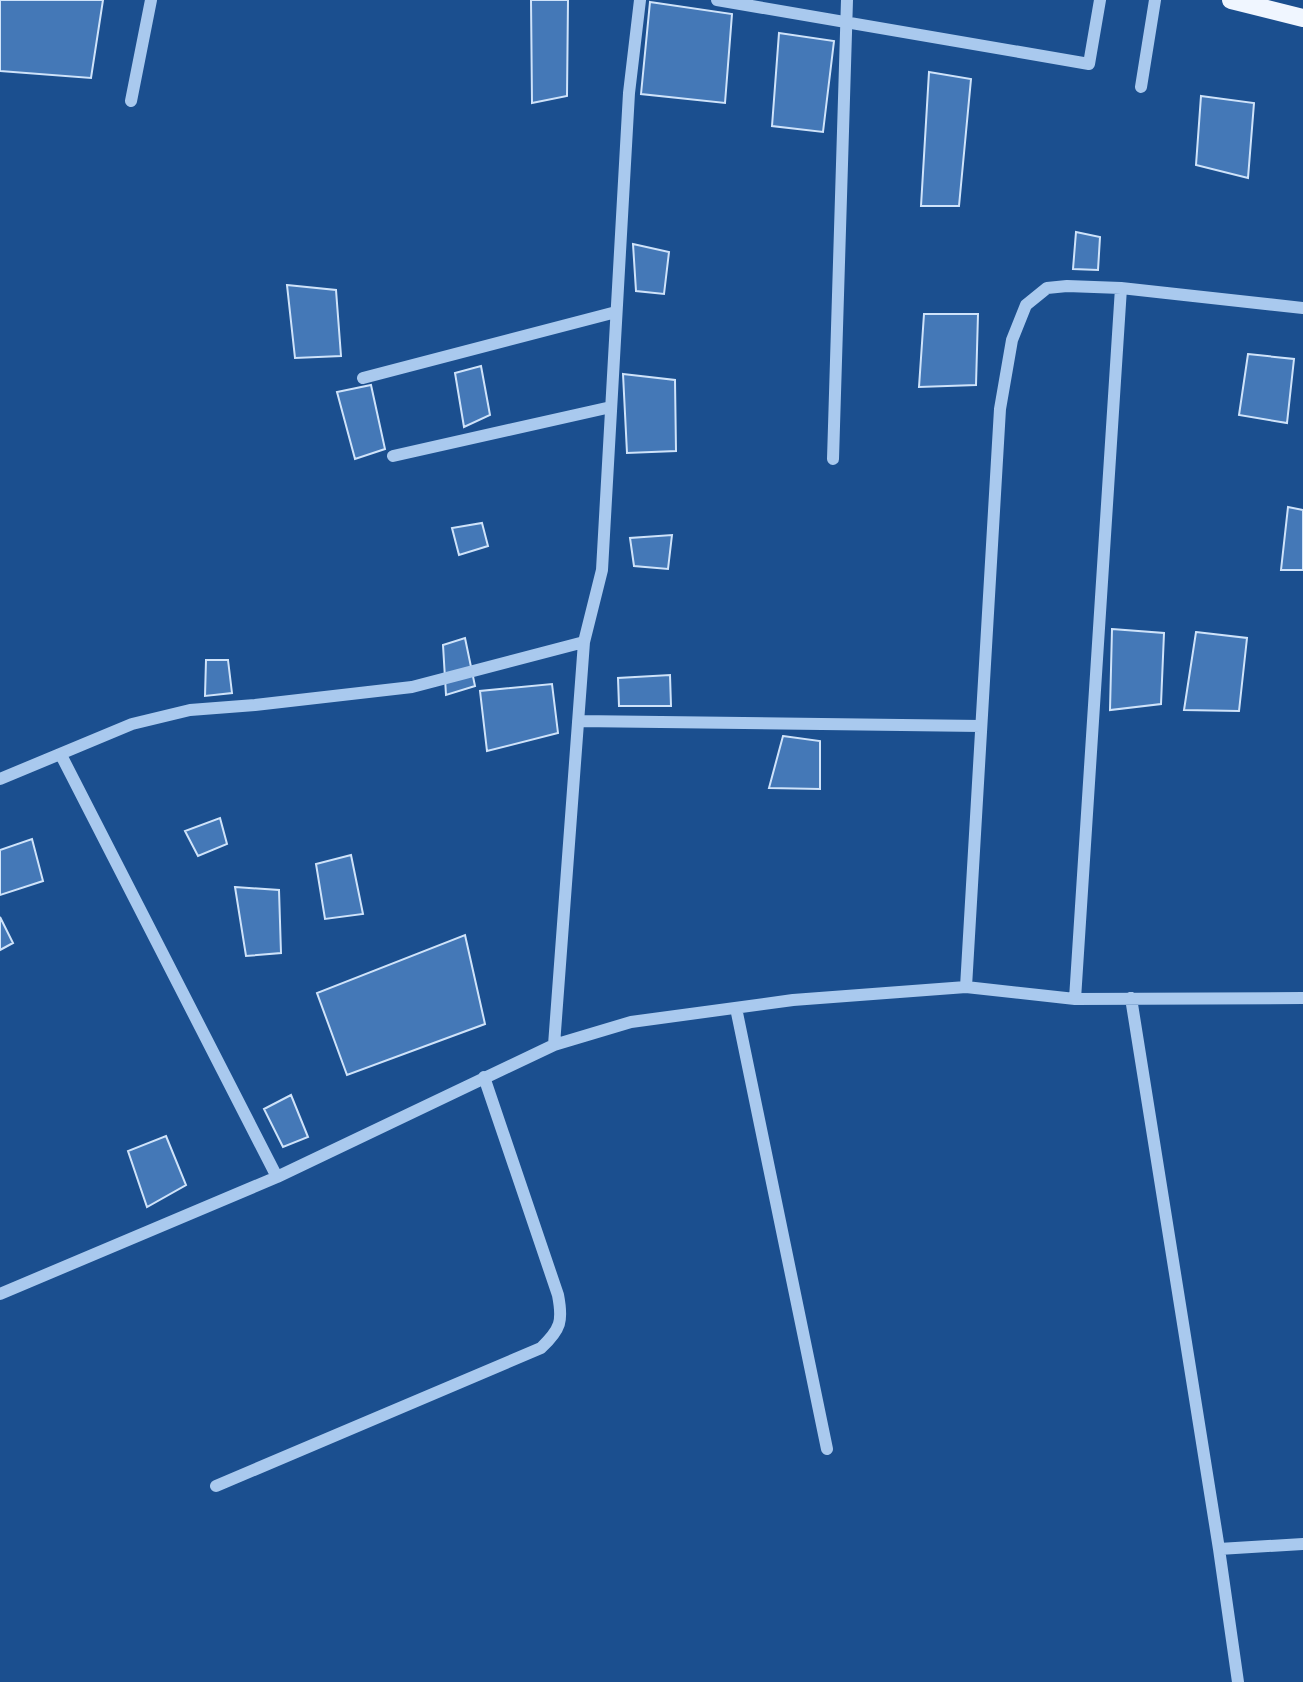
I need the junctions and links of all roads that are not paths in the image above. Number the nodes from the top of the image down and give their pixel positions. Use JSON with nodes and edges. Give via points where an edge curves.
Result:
{"nodes":[{"id":1,"x":151,"y":0,"type":"edge"},
{"id":2,"x":640,"y":0,"type":"edge"},
{"id":3,"x":717,"y":0,"type":"edge"},
{"id":4,"x":847,"y":0,"type":"edge"},
{"id":5,"x":1100,"y":0,"type":"edge"},
{"id":6,"x":1155,"y":0,"type":"edge"},
{"id":7,"x":1231,"y":0,"type":"edge"},
{"id":8,"x":1303,"y":18,"type":"edge"},
{"id":9,"x":847,"y":23,"type":"junction"},
{"id":10,"x":1141,"y":87,"type":"dead end"},
{"id":11,"x":131,"y":102,"type":"dead end"},
{"id":12,"x":1121,"y":288,"type":"junction"},
{"id":13,"x":1303,"y":308,"type":"edge"},
{"id":14,"x":616,"y":312,"type":"junction"},
{"id":15,"x":363,"y":378,"type":"dead end"},
{"id":16,"x":611,"y":407,"type":"junction"},
{"id":17,"x":393,"y":456,"type":"dead end"},
{"id":18,"x":833,"y":459,"type":"dead end"},
{"id":19,"x":584,"y":642,"type":"junction"},
{"id":20,"x":578,"y":721,"type":"junction"},
{"id":21,"x":981,"y":726,"type":"junction"},
{"id":22,"x":61,"y":755,"type":"junction"},
{"id":23,"x":0,"y":779,"type":"edge"},
{"id":24,"x":966,"y":987,"type":"junction"},
{"id":25,"x":1131,"y":998,"type":"junction"},
{"id":26,"x":1303,"y":998,"type":"edge"},
{"id":27,"x":1075,"y":999,"type":"junction"},
{"id":28,"x":736,"y":1008,"type":"junction"},
{"id":29,"x":554,"y":1045,"type":"junction"},
{"id":30,"x":484,"y":1077,"type":"junction"},
{"id":31,"x":277,"y":1177,"type":"junction"},
{"id":32,"x":1,"y":1293,"type":"edge"},
{"id":33,"x":827,"y":1449,"type":"dead end"},
{"id":34,"x":216,"y":1486,"type":"dead end"},
{"id":35,"x":1303,"y":1544,"type":"edge"},
{"id":36,"x":1219,"y":1549,"type":"junction"},
{"id":37,"x":1238,"y":1682,"type":"edge"}],
"edges":[{"from":1,"to":11,"type":"street"},
{"from":2,"to":14,"type":"street","via":[[629,93]]},
{"from":3,"to":9,"type":"street"},
{"from":4,"to":9,"type":"street"},
{"from":5,"to":9,"type":"street","via":[[1089,64]]},
{"from":6,"to":10,"type":"street"},
{"from":7,"to":8,"type":"main road"},
{"from":9,"to":18,"type":"street"},
{"from":12,"to":13,"type":"street"},
{"from":12,"to":21,"type":"street","via":[[1047,288],[1026,305],[1012,340],[1000,409]]},
{"from":12,"to":27,"type":"street"},
{"from":14,"to":15,"type":"street"},
{"from":14,"to":16,"type":"street"},
{"from":16,"to":17,"type":"street"},
{"from":16,"to":19,"type":"street","via":[[602,570]]},
{"from":19,"to":20,"type":"street"},
{"from":19,"to":22,"type":"street","via":[[412,687],[190,710],[132,724]]},
{"from":20,"to":21,"type":"street"},
{"from":20,"to":29,"type":"street"},
{"from":21,"to":24,"type":"street"},
{"from":22,"to":23,"type":"street"},
{"from":22,"to":31,"type":"street"},
{"from":24,"to":27,"type":"street"},
{"from":24,"to":28,"type":"street"},
{"from":25,"to":26,"type":"street"},
{"from":25,"to":27,"type":"street"},
{"from":25,"to":36,"type":"street"},
{"from":28,"to":29,"type":"street","via":[[631,1022]]},
{"from":28,"to":33,"type":"street"},
{"from":29,"to":30,"type":"street"},
{"from":30,"to":31,"type":"street"},
{"from":30,"to":34,"type":"street","via":[[558,1295],[562,1317],[555,1334],[541,1348]]},
{"from":31,"to":32,"type":"street"},
{"from":35,"to":36,"type":"street"},
{"from":36,"to":37,"type":"street"}]}
